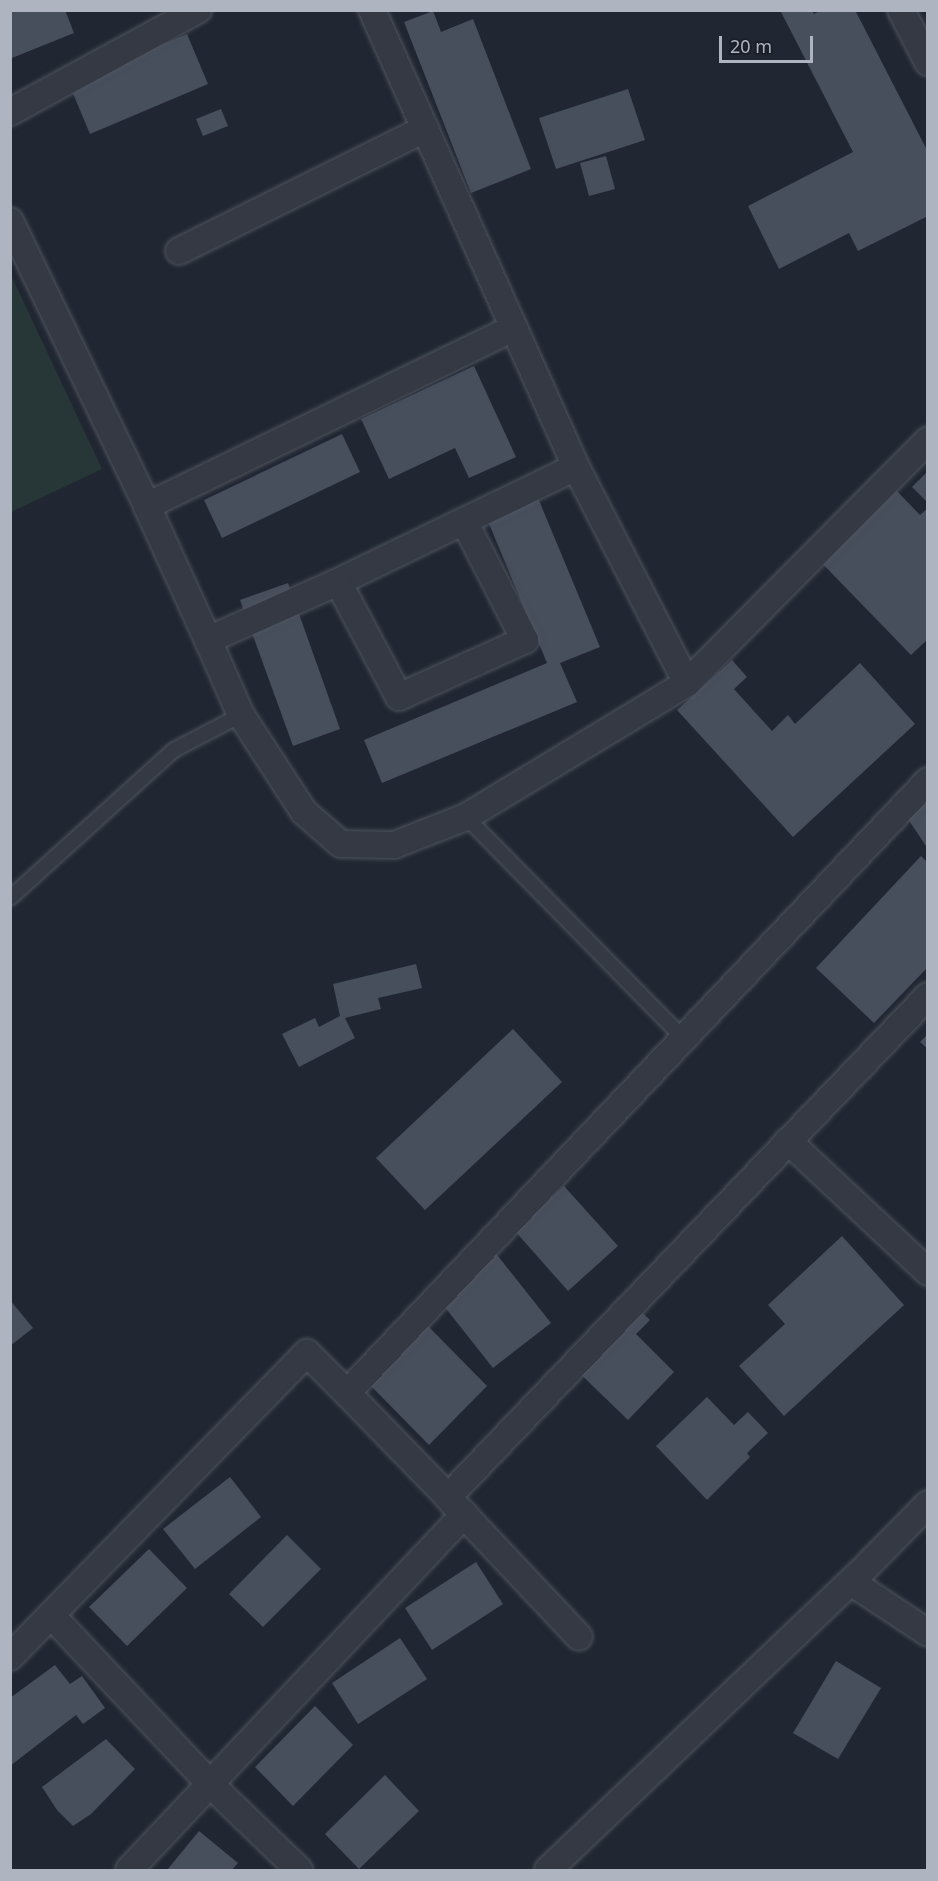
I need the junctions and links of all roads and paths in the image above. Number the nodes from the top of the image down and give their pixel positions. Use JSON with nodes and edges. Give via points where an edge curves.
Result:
{"nodes":[{"id":1,"x":198,"y":10,"type":"edge"},
{"id":2,"x":372,"y":10,"type":"edge"},
{"id":3,"x":901,"y":10,"type":"edge"},
{"id":4,"x":927,"y":63,"type":"edge"},
{"id":5,"x":10,"y":112,"type":"edge"},
{"id":6,"x":425,"y":129,"type":"junction"},
{"id":7,"x":10,"y":221,"type":"edge"},
{"id":8,"x":179,"y":251,"type":"dead end"},
{"id":9,"x":514,"y":328,"type":"junction"},
{"id":10,"x":927,"y":440,"type":"edge"},
{"id":11,"x":576,"y":467,"type":"junction"},
{"id":12,"x":147,"y":506,"type":"junction"},
{"id":13,"x":464,"y":521,"type":"junction"},
{"id":14,"x":338,"y":582,"type":"junction"},
{"id":15,"x":208,"y":640,"type":"junction"},
{"id":16,"x":687,"y":683,"type":"junction"},
{"id":17,"x":241,"y":715,"type":"junction"},
{"id":18,"x":927,"y":781,"type":"edge"},
{"id":19,"x":466,"y":817,"type":"junction"},
{"id":20,"x":10,"y":898,"type":"edge"},
{"id":21,"x":927,"y":996,"type":"edge"},
{"id":22,"x":683,"y":1038,"type":"junction"},
{"id":23,"x":789,"y":1141,"type":"junction"},
{"id":24,"x":927,"y":1272,"type":"edge"},
{"id":25,"x":346,"y":1393,"type":"junction"},
{"id":26,"x":927,"y":1504,"type":"edge"},
{"id":27,"x":456,"y":1506,"type":"junction"},
{"id":28,"x":851,"y":1582,"type":"junction"},
{"id":29,"x":51,"y":1615,"type":"junction"},
{"id":30,"x":927,"y":1633,"type":"edge"},
{"id":31,"x":579,"y":1637,"type":"dead end"},
{"id":32,"x":10,"y":1657,"type":"edge"},
{"id":33,"x":210,"y":1784,"type":"junction"},
{"id":34,"x":129,"y":1870,"type":"edge"},
{"id":35,"x":299,"y":1870,"type":"edge"},
{"id":36,"x":549,"y":1870,"type":"edge"}],
"edges":[{"from":1,"to":5,"type":"street"},
{"from":2,"to":6,"type":"street"},
{"from":3,"to":4,"type":"street"},
{"from":6,"to":8,"type":"street"},
{"from":6,"to":9,"type":"street"},
{"from":7,"to":12,"type":"street"},
{"from":9,"to":11,"type":"street"},
{"from":9,"to":12,"type":"street"},
{"from":10,"to":16,"type":"street"},
{"from":11,"to":13,"type":"street"},
{"from":11,"to":16,"type":"street"},
{"from":12,"to":15,"type":"street"},
{"from":13,"to":14,"type":"street"},
{"from":13,"to":14,"type":"street","via":[[525,640],[399,698]]},
{"from":14,"to":15,"type":"street"},
{"from":15,"to":17,"type":"street"},
{"from":16,"to":19,"type":"street"},
{"from":17,"to":19,"type":"street","via":[[304,812],[341,844],[394,846]]},
{"from":17,"to":20,"type":"lane","via":[[174,750]]},
{"from":18,"to":22,"type":"street"},
{"from":19,"to":22,"type":"lane"},
{"from":21,"to":23,"type":"street"},
{"from":22,"to":25,"type":"street"},
{"from":23,"to":24,"type":"street"},
{"from":23,"to":27,"type":"street"},
{"from":25,"to":27,"type":"street"},
{"from":25,"to":29,"type":"street","via":[[307,1353]]},
{"from":26,"to":28,"type":"street"},
{"from":27,"to":31,"type":"street"},
{"from":27,"to":33,"type":"street"},
{"from":28,"to":30,"type":"street"},
{"from":28,"to":36,"type":"street"},
{"from":29,"to":32,"type":"street"},
{"from":29,"to":33,"type":"street"},
{"from":33,"to":34,"type":"street"},
{"from":33,"to":35,"type":"street"}]}
